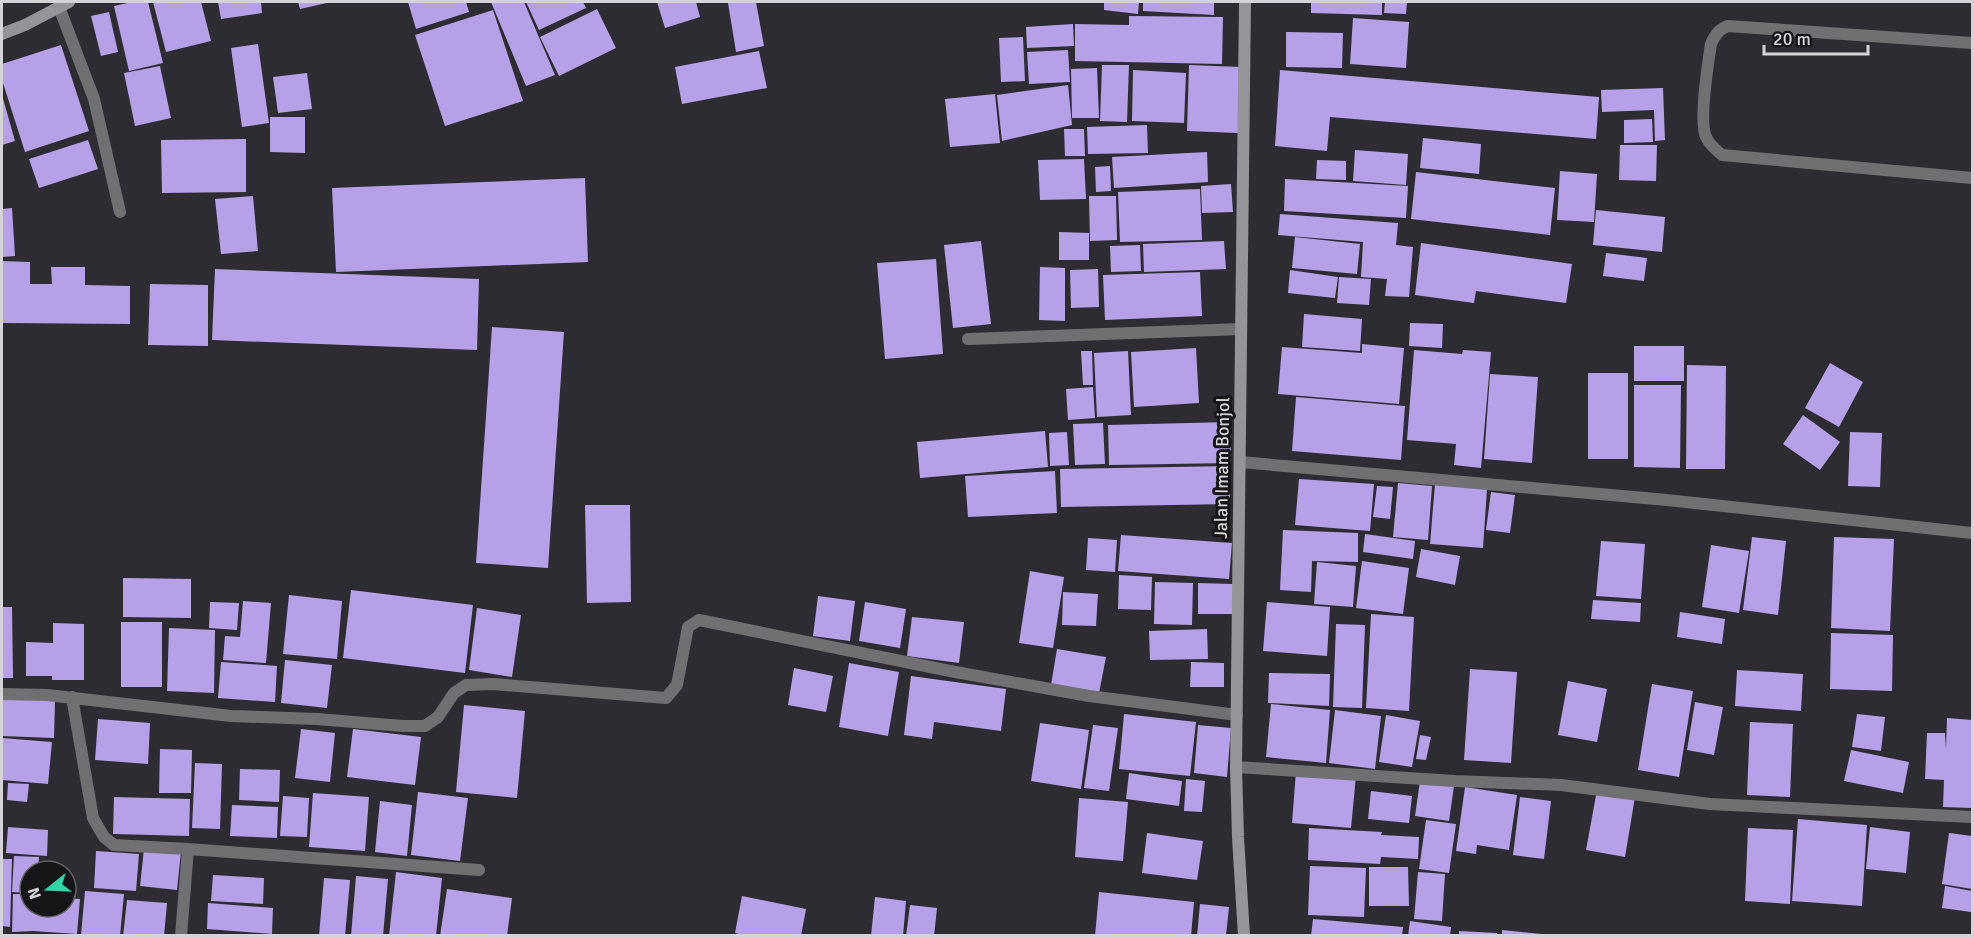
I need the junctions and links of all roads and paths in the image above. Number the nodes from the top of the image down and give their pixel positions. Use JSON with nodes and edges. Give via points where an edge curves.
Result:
{"nodes":[{"id":1,"x":1245,"y":2,"type":"edge"},
{"id":2,"x":64,"y":4,"type":"edge"},
{"id":3,"x":2,"y":34,"type":"edge"},
{"id":4,"x":1972,"y":43,"type":"edge"},
{"id":5,"x":1972,"y":178,"type":"edge"},
{"id":6,"x":120,"y":212,"type":"dead end"},
{"id":7,"x":1241,"y":329,"type":"junction"},
{"id":8,"x":968,"y":339,"type":"dead end"},
{"id":9,"x":1240,"y":462,"type":"junction"},
{"id":10,"x":1972,"y":533,"type":"edge"},
{"id":11,"x":2,"y":694,"type":"edge"},
{"id":12,"x":72,"y":697,"type":"junction"},
{"id":13,"x":1237,"y":715,"type":"junction"},
{"id":14,"x":1236,"y":767,"type":"junction"},
{"id":15,"x":1972,"y":816,"type":"edge"},
{"id":16,"x":188,"y":849,"type":"junction"},
{"id":17,"x":479,"y":870,"type":"dead end"},
{"id":18,"x":182,"y":936,"type":"edge"},
{"id":19,"x":1244,"y":936,"type":"edge"}],
"edges":[{"from":1,"to":7,"type":"main road","name":"Jalan Imam Bonjol"},
{"from":2,"to":3,"type":"main road"},
{"from":2,"to":6,"type":"street","via":[[94,99]]},
{"from":4,"to":5,"type":"street","via":[[1721,28],[1711,44],[1702,122],[1706,137],[1722,155]]},
{"from":7,"to":8,"type":"street"},
{"from":7,"to":9,"type":"main road","name":"Jalan Imam Bonjol"},
{"from":9,"to":10,"type":"street","via":[[1667,500]]},
{"from":9,"to":13,"type":"main road","name":"Jalan Imam Bonjol"},
{"from":11,"to":12,"type":"street"},
{"from":12,"to":13,"type":"street","via":[[231,716],[403,726],[425,726],[466,685],[666,698],[677,685],[688,627],[699,620],[950,672],[1089,696]]},
{"from":12,"to":16,"type":"street","via":[[89,804],[104,837],[114,845]]},
{"from":13,"to":14,"type":"main road","name":"Jalan Imam Bonjol"},
{"from":14,"to":15,"type":"street","via":[[1562,784],[1710,804]]},
{"from":14,"to":19,"type":"main road","name":"Jalan Imam Bonjol"},
{"from":16,"to":17,"type":"street"},
{"from":16,"to":18,"type":"street"}]}
